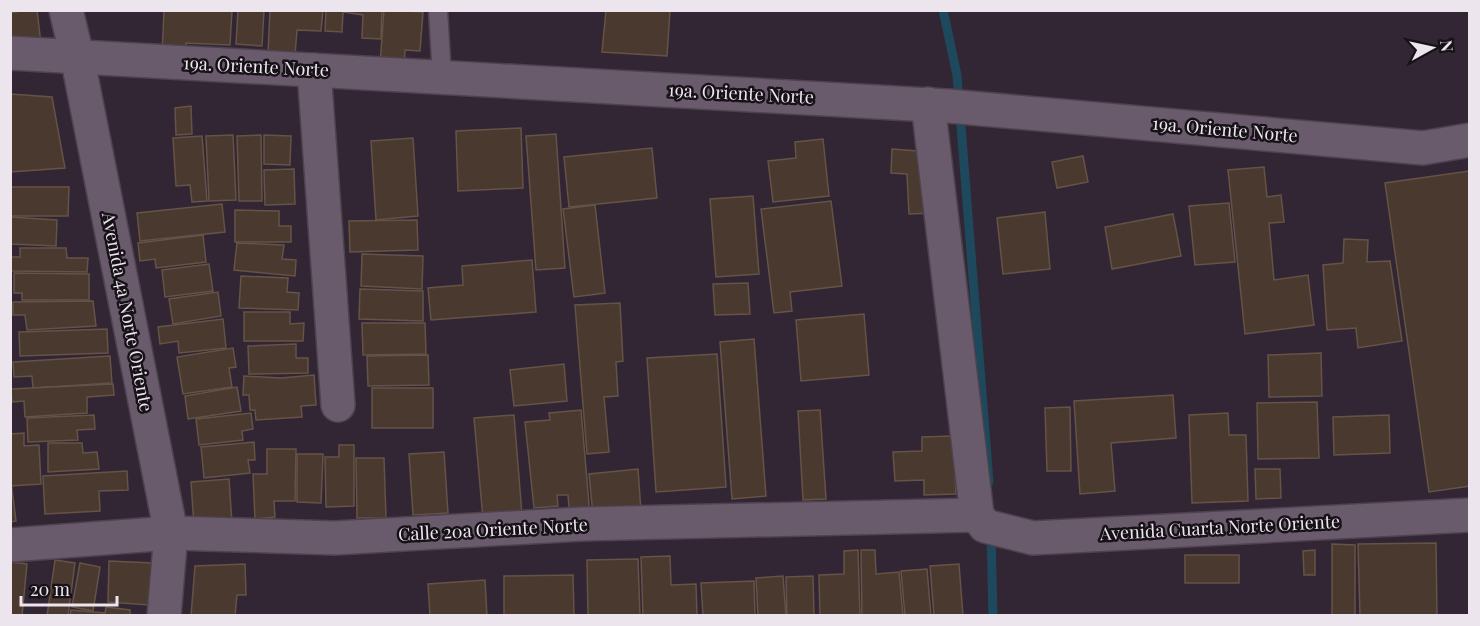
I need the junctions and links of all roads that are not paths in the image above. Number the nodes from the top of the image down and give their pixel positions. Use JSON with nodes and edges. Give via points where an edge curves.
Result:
{"nodes":[{"id":1,"x":66,"y":10,"type":"edge"},
{"id":2,"x":438,"y":10,"type":"edge"},
{"id":3,"x":10,"y":53,"type":"edge"},
{"id":4,"x":77,"y":56,"type":"junction"},
{"id":5,"x":314,"y":70,"type":"junction"},
{"id":6,"x":442,"y":77,"type":"junction"},
{"id":7,"x":938,"y":105,"type":"junction"},
{"id":8,"x":1470,"y":140,"type":"edge"},
{"id":9,"x":338,"y":405,"type":"dead end"},
{"id":10,"x":1470,"y":515,"type":"edge"},
{"id":11,"x":981,"y":521,"type":"junction"},
{"id":12,"x":171,"y":532,"type":"junction"},
{"id":13,"x":10,"y":545,"type":"edge"},
{"id":14,"x":164,"y":615,"type":"edge"}],
"edges":[{"from":1,"to":4,"type":"street","name":"Avenida 4a Norte Oriente"},
{"from":2,"to":6,"type":"lane"},
{"from":3,"to":4,"type":"street","name":"19a. Oriente Norte"},
{"from":4,"to":5,"type":"street","name":"19a. Oriente Norte"},
{"from":4,"to":12,"type":"street","name":"Avenida 4a Norte Oriente"},
{"from":5,"to":6,"type":"street","name":"19a. Oriente Norte"},
{"from":5,"to":9,"type":"street"},
{"from":6,"to":7,"type":"street","name":"19a. Oriente Norte"},
{"from":7,"to":8,"type":"street","name":"19a. Oriente Norte","via":[[1423,148]]},
{"from":7,"to":11,"type":"street"},
{"from":10,"to":11,"type":"street","name":"Avenida Cuarta Norte Oriente","via":[[1033,538]]},
{"from":11,"to":12,"type":"street","name":"Calle 20a Oriente Norte","via":[[582,524],[335,538]]},
{"from":12,"to":13,"type":"street","name":"Calle 20a Oriente Norte"},
{"from":12,"to":14,"type":"street","name":"Avenida 4a Norte Oriente"}]}
